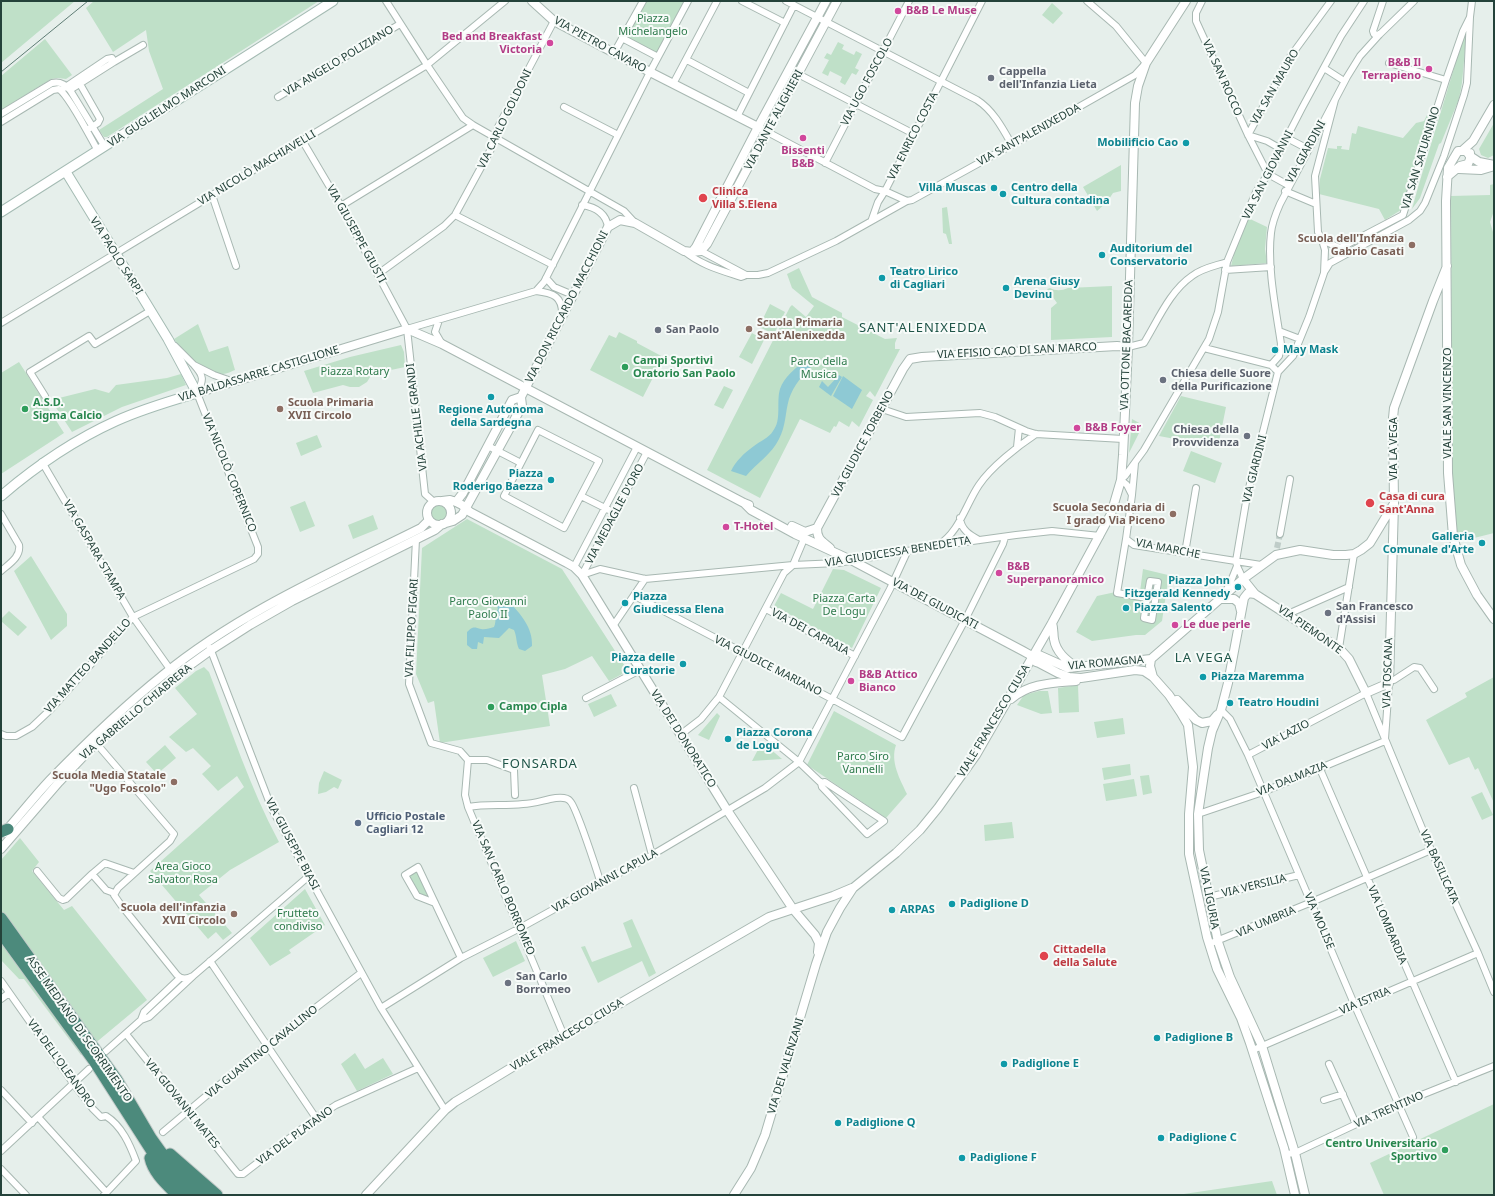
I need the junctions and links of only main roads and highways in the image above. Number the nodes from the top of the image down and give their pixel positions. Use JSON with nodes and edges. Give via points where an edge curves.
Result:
{"nodes":[{"id":1,"x":333,"y":1,"type":"edge"},
{"id":2,"x":66,"y":172,"type":"junction"},
{"id":3,"x":1,"y":212,"type":"edge"},
{"id":4,"x":197,"y":393,"type":"joint"},
{"id":5,"x":1,"y":496,"type":"edge"},
{"id":6,"x":1,"y":918,"type":"edge"},
{"id":7,"x":1,"y":933,"type":"edge"},
{"id":8,"x":149,"y":1142,"type":"junction"},
{"id":9,"x":177,"y":1195,"type":"edge"},
{"id":10,"x":191,"y":1195,"type":"edge"},
{"id":11,"x":203,"y":1195,"type":"edge"},
{"id":12,"x":217,"y":1195,"type":"edge"}],
"edges":[{"from":1,"to":2,"type":"main road","name":"VIA GUGLIELMO MARCONI"},
{"from":2,"to":3,"type":"main road","name":"VIA GUGLIELMO MARCONI"},
{"from":2,"to":4,"type":"main road","name":"VIA PAOLO SARPI","via":[[168,339]]},
{"from":4,"to":5,"type":"main road","name":"VIA BALDASSARRE CASTIGLIONE","via":[[117,420],[88,435],[42,462]]},
{"from":6,"to":8,"type":"highway","name":"ASSE MEDIANO DI SCORRIMENTO","via":[[117,1080]]},
{"from":7,"to":8,"type":"highway","name":"ASSE MEDIANO DI SCORRIMENTO"},
{"from":8,"to":9,"type":"highway","via":[[153,1167]]},
{"from":8,"to":10,"type":"highway","name":"ASSE MEDIANO DI SCORRIMENTO","via":[[160,1164]]},
{"from":8,"to":11,"type":"highway","name":"ASSE MEDIANO DI SCORRIMENTO"},
{"from":8,"to":12,"type":"highway"}]}
